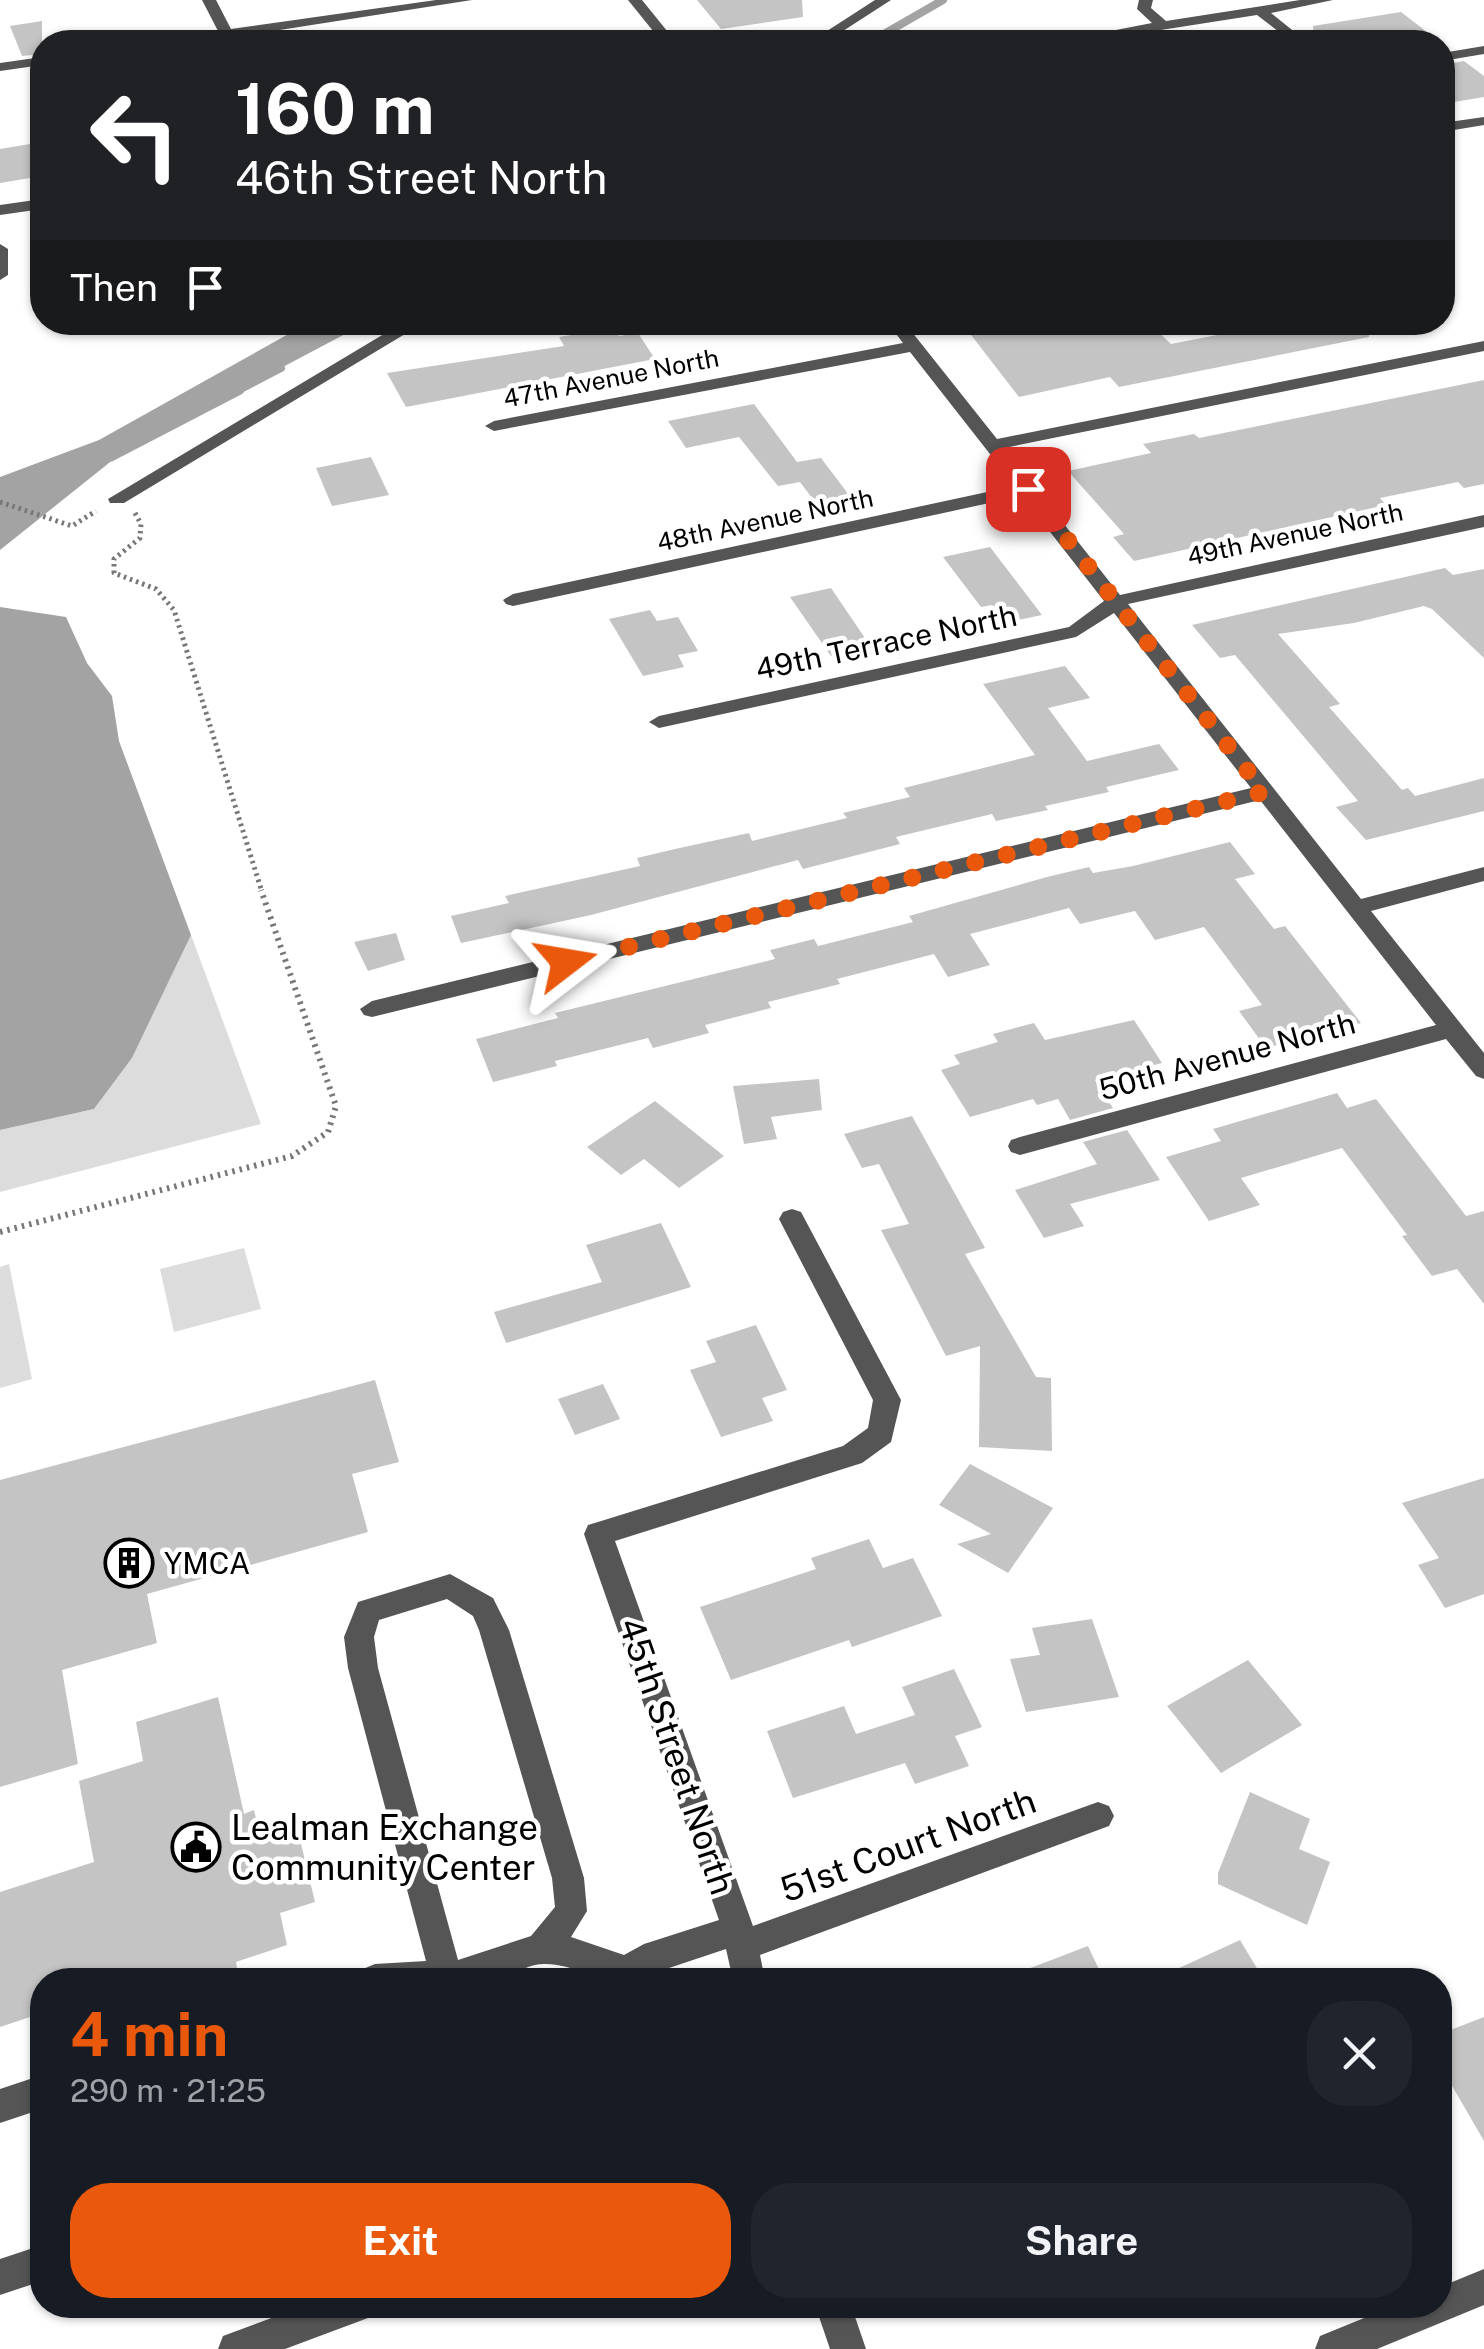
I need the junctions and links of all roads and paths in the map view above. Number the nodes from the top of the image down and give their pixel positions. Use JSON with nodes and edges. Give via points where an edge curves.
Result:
{"nodes":[{"id":1,"x":209,"y":0,"type":"edge"},
{"id":2,"x":465,"y":0,"type":"edge"},
{"id":3,"x":635,"y":0,"type":"edge"},
{"id":4,"x":884,"y":0,"type":"edge"},
{"id":5,"x":1146,"y":0,"type":"edge"},
{"id":6,"x":1326,"y":0,"type":"edge"},
{"id":7,"x":1260,"y":10,"type":"junction"},
{"id":8,"x":1163,"y":26,"type":"junction"},
{"id":9,"x":224,"y":30,"type":"edge"},
{"id":10,"x":278,"y":30,"type":"edge"},
{"id":11,"x":659,"y":30,"type":"edge"},
{"id":12,"x":836,"y":30,"type":"edge"},
{"id":13,"x":1138,"y":30,"type":"edge"},
{"id":14,"x":1285,"y":30,"type":"edge"},
{"id":15,"x":1484,"y":50,"type":"edge"},
{"id":16,"x":1455,"y":56,"type":"edge"},
{"id":17,"x":30,"y":63,"type":"edge"},
{"id":18,"x":0,"y":67,"type":"edge"},
{"id":19,"x":1484,"y":121,"type":"edge"},
{"id":20,"x":1455,"y":126,"type":"edge"},
{"id":21,"x":30,"y":206,"type":"edge"},
{"id":22,"x":0,"y":210,"type":"edge"},
{"id":23,"x":0,"y":249,"type":"edge"},
{"id":24,"x":0,"y":276,"type":"edge"},
{"id":25,"x":395,"y":335,"type":"edge"},
{"id":26,"x":905,"y":335,"type":"edge"},
{"id":27,"x":914,"y":346,"type":"junction"},
{"id":28,"x":1484,"y":346,"type":"edge"},
{"id":29,"x":494,"y":426,"type":"dead end"},
{"id":30,"x":992,"y":445,"type":"junction"},
{"id":31,"x":1028,"y":489,"type":"junction"},
{"id":32,"x":117,"y":499,"type":"junction"},
{"id":33,"x":0,"y":502,"type":"edge"},
{"id":34,"x":1484,"y":521,"type":"edge"},
{"id":35,"x":512,"y":600,"type":"dead end"},
{"id":36,"x":1117,"y":601,"type":"junction"},
{"id":37,"x":660,"y":722,"type":"dead end"},
{"id":38,"x":1264,"y":792,"type":"junction"},
{"id":39,"x":1484,"y":874,"type":"edge"},
{"id":40,"x":1355,"y":908,"type":"junction"},
{"id":41,"x":372,"y":1009,"type":"dead end"},
{"id":42,"x":1451,"y":1029,"type":"junction"},
{"id":43,"x":1484,"y":1070,"type":"edge"},
{"id":44,"x":1020,"y":1146,"type":"dead end"},
{"id":45,"x":792,"y":1219,"type":"dead end"},
{"id":46,"x":0,"y":1232,"type":"edge"},
{"id":47,"x":1098,"y":1816,"type":"dead end"},
{"id":48,"x":741,"y":1937,"type":"junction"},
{"id":49,"x":542,"y":1948,"type":"junction"},
{"id":50,"x":443,"y":1968,"type":"edge"},
{"id":51,"x":482,"y":1968,"type":"edge"},
{"id":52,"x":608,"y":1968,"type":"edge"},
{"id":53,"x":632,"y":1968,"type":"edge"},
{"id":54,"x":747,"y":1968,"type":"edge"},
{"id":55,"x":30,"y":2096,"type":"edge"},
{"id":56,"x":0,"y":2106,"type":"edge"},
{"id":57,"x":30,"y":2267,"type":"edge"},
{"id":58,"x":0,"y":2278,"type":"edge"},
{"id":59,"x":1484,"y":2287,"type":"edge"},
{"id":60,"x":1452,"y":2300,"type":"edge"},
{"id":61,"x":320,"y":2318,"type":"edge"},
{"id":62,"x":837,"y":2318,"type":"edge"},
{"id":63,"x":1408,"y":2318,"type":"edge"},
{"id":64,"x":236,"y":2349,"type":"edge"},
{"id":65,"x":848,"y":2349,"type":"edge"},
{"id":66,"x":1333,"y":2349,"type":"edge"}],
"edges":[{"from":1,"to":9,"type":"street"},
{"from":2,"to":10,"type":"street"},
{"from":3,"to":11,"type":"street"},
{"from":4,"to":12,"type":"street"},
{"from":5,"to":8,"type":"street","via":[[1144,8]]},
{"from":6,"to":7,"type":"street"},
{"from":7,"to":8,"type":"street"},
{"from":7,"to":14,"type":"street"},
{"from":8,"to":13,"type":"street"},
{"from":15,"to":16,"type":"street"},
{"from":17,"to":18,"type":"street"},
{"from":19,"to":20,"type":"street"},
{"from":21,"to":22,"type":"street"},
{"from":23,"to":24,"type":"street"},
{"from":25,"to":32,"type":"street"},
{"from":26,"to":27,"type":"street"},
{"from":27,"to":29,"type":"street","name":"47th Avenue North"},
{"from":27,"to":30,"type":"street"},
{"from":28,"to":30,"type":"street"},
{"from":30,"to":31,"type":"street"},
{"from":31,"to":35,"type":"street","name":"48th Avenue North"},
{"from":31,"to":36,"type":"street"},
{"from":32,"to":33,"type":"path","via":[[72,526]]},
{"from":32,"to":46,"type":"path","via":[[141,524],[140,538],[114,559],[114,573],[156,590],[174,610],[336,1106],[334,1127],[320,1144],[292,1156]]},
{"from":34,"to":36,"type":"street","name":"49th Avenue North"},
{"from":36,"to":37,"type":"street","name":"49th Terrace North","via":[[1076,631]]},
{"from":36,"to":38,"type":"street"},
{"from":38,"to":40,"type":"street"},
{"from":38,"to":41,"type":"street"},
{"from":39,"to":40,"type":"street"},
{"from":40,"to":42,"type":"street"},
{"from":42,"to":43,"type":"street"},
{"from":42,"to":44,"type":"street","name":"50th Avenue North"},
{"from":45,"to":48,"type":"street","name":"45th Street North","via":[[887,1400],[881,1434],[852,1455],[598,1534]]},
{"from":47,"to":48,"type":"street","name":"51st Court North"},
{"from":48,"to":53,"type":"street","name":"51st Court North"},
{"from":48,"to":54,"type":"street","name":"45th Street North"},
{"from":49,"to":50,"type":"street","via":[[572,1911],[568,1878],[494,1630],[482,1607],[450,1586],[368,1611],[359,1637]]},
{"from":49,"to":51,"type":"street"},
{"from":49,"to":52,"type":"street","via":[[589,1956]]},
{"from":55,"to":56,"type":"street"},
{"from":57,"to":58,"type":"street"},
{"from":59,"to":60,"type":"street"},
{"from":61,"to":64,"type":"street"},
{"from":62,"to":65,"type":"street"},
{"from":63,"to":66,"type":"street"}]}
